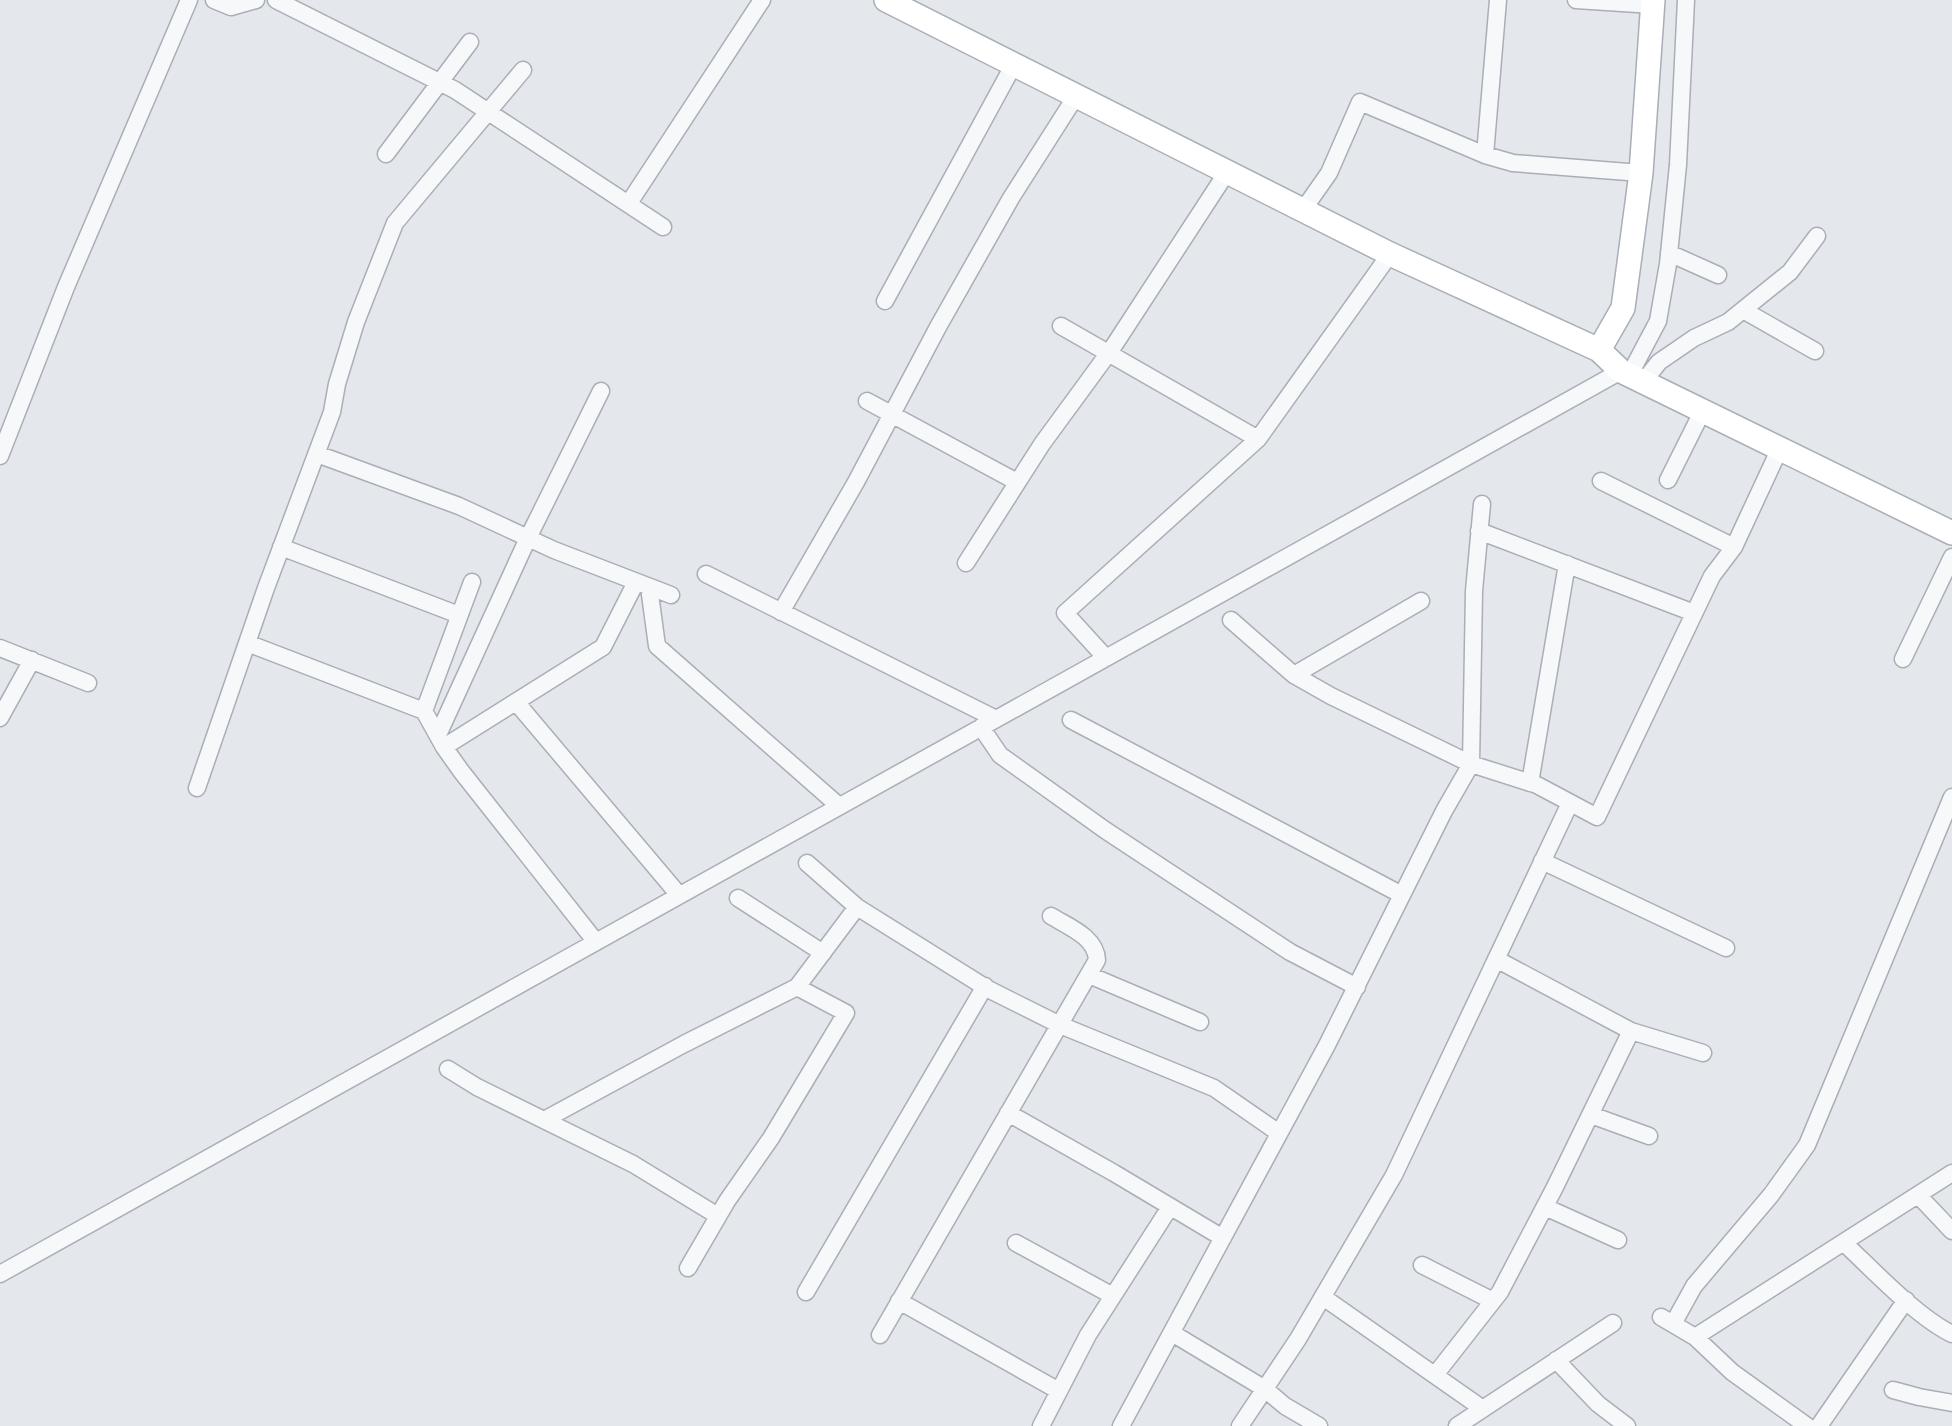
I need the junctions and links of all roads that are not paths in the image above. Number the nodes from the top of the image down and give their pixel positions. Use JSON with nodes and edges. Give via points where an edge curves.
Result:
{"nodes":[{"id":1,"x":189,"y":0,"type":"edge"},
{"id":2,"x":214,"y":0,"type":"edge"},
{"id":3,"x":256,"y":0,"type":"edge"},
{"id":4,"x":276,"y":0,"type":"edge"},
{"id":5,"x":762,"y":0,"type":"edge"},
{"id":6,"x":886,"y":0,"type":"edge"},
{"id":7,"x":1498,"y":0,"type":"edge"},
{"id":8,"x":1576,"y":0,"type":"edge"},
{"id":9,"x":1686,"y":0,"type":"edge"},
{"id":10,"x":1653,"y":3,"type":"edge"},
{"id":11,"x":470,"y":42,"type":"dead end"},
{"id":12,"x":1014,"y":64,"type":"junction"},
{"id":13,"x":523,"y":70,"type":"dead end"},
{"id":14,"x":440,"y":82,"type":"junction"},
{"id":15,"x":1076,"y":96,"type":"junction"},
{"id":16,"x":488,"y":111,"type":"junction"},
{"id":17,"x":386,"y":154,"type":"dead end"},
{"id":18,"x":1485,"y":155,"type":"junction"},
{"id":19,"x":1227,"y":172,"type":"junction"},
{"id":20,"x":1641,"y":173,"type":"junction"},
{"id":21,"x":629,"y":203,"type":"junction"},
{"id":22,"x":1303,"y":210,"type":"junction"},
{"id":23,"x":663,"y":227,"type":"dead end"},
{"id":24,"x":1816,"y":236,"type":"dead end"},
{"id":25,"x":1669,"y":253,"type":"junction"},
{"id":26,"x":1391,"y":254,"type":"junction"},
{"id":27,"x":1718,"y":275,"type":"dead end"},
{"id":28,"x":885,"y":301,"type":"dead end"},
{"id":29,"x":1742,"y":310,"type":"junction"},
{"id":30,"x":1061,"y":326,"type":"dead end"},
{"id":31,"x":1599,"y":350,"type":"junction"},
{"id":32,"x":1815,"y":351,"type":"dead end"},
{"id":33,"x":1108,"y":353,"type":"junction"},
{"id":34,"x":1632,"y":375,"type":"junction"},
{"id":35,"x":601,"y":391,"type":"dead end"},
{"id":36,"x":867,"y":401,"type":"dead end"},
{"id":37,"x":1703,"y":410,"type":"junction"},
{"id":38,"x":892,"y":414,"type":"junction"},
{"id":39,"x":1258,"y":439,"type":"junction"},
{"id":40,"x":1780,"y":449,"type":"junction"},
{"id":41,"x":317,"y":454,"type":"junction"},
{"id":42,"x":0,"y":456,"type":"edge"},
{"id":43,"x":1668,"y":480,"type":"dead end"},
{"id":44,"x":1601,"y":481,"type":"dead end"},
{"id":45,"x":1017,"y":482,"type":"junction"},
{"id":46,"x":1482,"y":504,"type":"dead end"},
{"id":47,"x":1479,"y":531,"type":"junction"},
{"id":48,"x":1952,"y":533,"type":"edge"},
{"id":49,"x":528,"y":538,"type":"junction"},
{"id":50,"x":281,"y":547,"type":"junction"},
{"id":51,"x":1734,"y":547,"type":"junction"},
{"id":52,"x":1952,"y":557,"type":"edge"},
{"id":53,"x":966,"y":563,"type":"dead end"},
{"id":54,"x":1567,"y":564,"type":"junction"},
{"id":55,"x":706,"y":574,"type":"dead end"},
{"id":56,"x":472,"y":582,"type":"dead end"},
{"id":57,"x":643,"y":584,"type":"junction"},
{"id":58,"x":671,"y":595,"type":"dead end"},
{"id":59,"x":1421,"y":601,"type":"dead end"},
{"id":60,"x":781,"y":612,"type":"junction"},
{"id":61,"x":1694,"y":612,"type":"junction"},
{"id":62,"x":459,"y":615,"type":"junction"},
{"id":63,"x":1231,"y":620,"type":"dead end"},
{"id":64,"x":247,"y":643,"type":"junction"},
{"id":65,"x":0,"y":648,"type":"edge"},
{"id":66,"x":1106,"y":657,"type":"junction"},
{"id":67,"x":1903,"y":659,"type":"dead end"},
{"id":68,"x":32,"y":660,"type":"junction"},
{"id":69,"x":1294,"y":675,"type":"junction"},
{"id":70,"x":88,"y":683,"type":"dead end"},
{"id":71,"x":516,"y":702,"type":"junction"},
{"id":72,"x":424,"y":711,"type":"junction"},
{"id":73,"x":0,"y":718,"type":"edge"},
{"id":74,"x":996,"y":719,"type":"junction"},
{"id":75,"x":1071,"y":720,"type":"dead end"},
{"id":76,"x":981,"y":727,"type":"junction"},
{"id":77,"x":441,"y":741,"type":"junction"},
{"id":78,"x":1471,"y":764,"type":"junction"},
{"id":79,"x":1530,"y":783,"type":"junction"},
{"id":80,"x":197,"y":788,"type":"dead end"},
{"id":81,"x":1952,"y":797,"type":"edge"},
{"id":82,"x":1570,"y":803,"type":"junction"},
{"id":83,"x":839,"y":806,"type":"junction"},
{"id":84,"x":1542,"y":861,"type":"junction"},
{"id":85,"x":807,"y":863,"type":"dead end"},
{"id":86,"x":680,"y":895,"type":"junction"},
{"id":87,"x":1402,"y":895,"type":"junction"},
{"id":88,"x":738,"y":898,"type":"dead end"},
{"id":89,"x":857,"y":907,"type":"junction"},
{"id":90,"x":1051,"y":916,"type":"dead end"},
{"id":91,"x":596,"y":942,"type":"junction"},
{"id":92,"x":1726,"y":948,"type":"dead end"},
{"id":93,"x":823,"y":953,"type":"junction"},
{"id":94,"x":1496,"y":959,"type":"junction"},
{"id":95,"x":1090,"y":975,"type":"junction"},
{"id":96,"x":985,"y":986,"type":"junction"},
{"id":97,"x":1357,"y":987,"type":"junction"},
{"id":98,"x":797,"y":988,"type":"junction"},
{"id":99,"x":1200,"y":1021,"type":"dead end"},
{"id":100,"x":1060,"y":1025,"type":"junction"},
{"id":101,"x":1631,"y":1031,"type":"junction"},
{"id":102,"x":1703,"y":1054,"type":"dead end"},
{"id":103,"x":448,"y":1069,"type":"dead end"},
{"id":104,"x":1008,"y":1114,"type":"junction"},
{"id":105,"x":1591,"y":1115,"type":"junction"},
{"id":106,"x":544,"y":1120,"type":"junction"},
{"id":107,"x":1279,"y":1133,"type":"junction"},
{"id":108,"x":1649,"y":1136,"type":"dead end"},
{"id":109,"x":1952,"y":1174,"type":"edge"},
{"id":110,"x":1918,"y":1195,"type":"junction"},
{"id":111,"x":1170,"y":1207,"type":"junction"},
{"id":112,"x":1545,"y":1207,"type":"junction"},
{"id":113,"x":718,"y":1216,"type":"junction"},
{"id":114,"x":1952,"y":1231,"type":"edge"},
{"id":115,"x":1223,"y":1238,"type":"junction"},
{"id":116,"x":1618,"y":1240,"type":"dead end"},
{"id":117,"x":1016,"y":1243,"type":"dead end"},
{"id":118,"x":1844,"y":1243,"type":"junction"},
{"id":119,"x":1422,"y":1265,"type":"dead end"},
{"id":120,"x":688,"y":1268,"type":"dead end"},
{"id":121,"x":0,"y":1274,"type":"edge"},
{"id":122,"x":806,"y":1292,"type":"dead end"},
{"id":123,"x":1113,"y":1296,"type":"junction"},
{"id":124,"x":1323,"y":1297,"type":"junction"},
{"id":125,"x":1906,"y":1300,"type":"junction"},
{"id":126,"x":899,"y":1301,"type":"junction"},
{"id":127,"x":1493,"y":1301,"type":"junction"},
{"id":128,"x":1613,"y":1323,"type":"dead end"},
{"id":129,"x":1949,"y":1327,"type":"edge"},
{"id":130,"x":1172,"y":1333,"type":"junction"},
{"id":131,"x":880,"y":1335,"type":"dead end"},
{"id":132,"x":1696,"y":1338,"type":"junction"},
{"id":133,"x":1556,"y":1360,"type":"junction"},
{"id":134,"x":1435,"y":1375,"type":"junction"},
{"id":135,"x":1265,"y":1389,"type":"junction"},
{"id":136,"x":1893,"y":1390,"type":"dead end"},
{"id":137,"x":1059,"y":1391,"type":"junction"},
{"id":138,"x":1952,"y":1403,"type":"edge"},
{"id":139,"x":1483,"y":1409,"type":"junction"},
{"id":140,"x":1041,"y":1426,"type":"edge"},
{"id":141,"x":1121,"y":1426,"type":"edge"},
{"id":142,"x":1240,"y":1426,"type":"edge"},
{"id":143,"x":1319,"y":1426,"type":"edge"},
{"id":144,"x":1457,"y":1426,"type":"edge"},
{"id":145,"x":1627,"y":1426,"type":"edge"},
{"id":146,"x":1807,"y":1426,"type":"edge"},
{"id":147,"x":1819,"y":1426,"type":"edge"}],
"edges":[{"from":1,"to":42,"type":"street","via":[[66,287]]},
{"from":2,"to":3,"type":"street","via":[[231,7]]},
{"from":4,"to":14,"type":"street"},
{"from":5,"to":21,"type":"street"},
{"from":6,"to":12,"type":"main road"},
{"from":7,"to":18,"type":"street"},
{"from":8,"to":10,"type":"street"},
{"from":9,"to":25,"type":"street"},
{"from":10,"to":20,"type":"main road"},
{"from":11,"to":14,"type":"street"},
{"from":12,"to":15,"type":"main road"},
{"from":12,"to":28,"type":"street"},
{"from":13,"to":16,"type":"street"},
{"from":14,"to":16,"type":"street"},
{"from":14,"to":17,"type":"street"},
{"from":15,"to":19,"type":"main road"},
{"from":15,"to":38,"type":"street","via":[[1011,198]]},
{"from":16,"to":21,"type":"street"},
{"from":16,"to":41,"type":"street","via":[[395,223],[356,322]]},
{"from":18,"to":20,"type":"street","via":[[1513,163]]},
{"from":18,"to":22,"type":"street","via":[[1360,102],[1329,173]]},
{"from":19,"to":22,"type":"main road"},
{"from":19,"to":33,"type":"street"},
{"from":20,"to":31,"type":"main road","via":[[1623,308]]},
{"from":21,"to":23,"type":"street"},
{"from":22,"to":26,"type":"main road"},
{"from":24,"to":29,"type":"street","via":[[1790,272]]},
{"from":25,"to":27,"type":"street"},
{"from":25,"to":34,"type":"street","via":[[1658,321]]},
{"from":26,"to":31,"type":"main road"},
{"from":26,"to":39,"type":"street"},
{"from":29,"to":32,"type":"street"},
{"from":29,"to":34,"type":"street"},
{"from":30,"to":33,"type":"street"},
{"from":31,"to":34,"type":"main road"},
{"from":33,"to":39,"type":"street"},
{"from":33,"to":45,"type":"street"},
{"from":34,"to":37,"type":"main road"},
{"from":34,"to":66,"type":"street"},
{"from":35,"to":49,"type":"street"},
{"from":36,"to":38,"type":"street"},
{"from":37,"to":40,"type":"main road"},
{"from":37,"to":43,"type":"street"},
{"from":38,"to":45,"type":"street"},
{"from":38,"to":60,"type":"street"},
{"from":39,"to":66,"type":"street","via":[[1065,613]]},
{"from":40,"to":48,"type":"main road"},
{"from":40,"to":51,"type":"street"},
{"from":41,"to":49,"type":"street","via":[[459,506]]},
{"from":41,"to":50,"type":"street"},
{"from":44,"to":51,"type":"street"},
{"from":45,"to":53,"type":"street"},
{"from":46,"to":47,"type":"street"},
{"from":47,"to":54,"type":"street"},
{"from":47,"to":78,"type":"street"},
{"from":49,"to":57,"type":"street"},
{"from":49,"to":77,"type":"street"},
{"from":50,"to":62,"type":"street"},
{"from":50,"to":64,"type":"street"},
{"from":51,"to":61,"type":"street","via":[[1712,576]]},
{"from":52,"to":67,"type":"street"},
{"from":54,"to":61,"type":"street"},
{"from":54,"to":79,"type":"street"},
{"from":55,"to":60,"type":"street"},
{"from":56,"to":62,"type":"street"},
{"from":57,"to":58,"type":"street"},
{"from":57,"to":71,"type":"street","via":[[603,647]]},
{"from":57,"to":83,"type":"street","via":[[657,646]]},
{"from":59,"to":69,"type":"street"},
{"from":60,"to":74,"type":"street"},
{"from":61,"to":82,"type":"street","via":[[1597,817]]},
{"from":62,"to":72,"type":"street"},
{"from":63,"to":69,"type":"street"},
{"from":64,"to":72,"type":"street"},
{"from":64,"to":80,"type":"street"},
{"from":65,"to":68,"type":"street"},
{"from":66,"to":74,"type":"street"},
{"from":68,"to":70,"type":"street"},
{"from":68,"to":73,"type":"street"},
{"from":69,"to":78,"type":"street"},
{"from":71,"to":77,"type":"street"},
{"from":71,"to":86,"type":"street"},
{"from":72,"to":77,"type":"street"},
{"from":74,"to":76,"type":"street"},
{"from":75,"to":87,"type":"street"},
{"from":76,"to":83,"type":"street"},
{"from":76,"to":97,"type":"street","via":[[1000,755],[1105,830],[1290,952]]},
{"from":77,"to":91,"type":"street"},
{"from":78,"to":79,"type":"street"},
{"from":78,"to":87,"type":"street"},
{"from":79,"to":82,"type":"street"},
{"from":81,"to":132,"type":"street","via":[[1807,1145],[1667,1321]]},
{"from":82,"to":84,"type":"street"},
{"from":83,"to":86,"type":"street"},
{"from":84,"to":92,"type":"street"},
{"from":84,"to":94,"type":"street"},
{"from":85,"to":89,"type":"street"},
{"from":86,"to":91,"type":"street"},
{"from":87,"to":97,"type":"street"},
{"from":88,"to":93,"type":"street"},
{"from":89,"to":93,"type":"street"},
{"from":89,"to":96,"type":"street"},
{"from":90,"to":95,"type":"street","via":[[1086,937],[1097,950]]},
{"from":91,"to":121,"type":"street"},
{"from":93,"to":98,"type":"street"},
{"from":94,"to":101,"type":"street"},
{"from":94,"to":124,"type":"street","via":[[1394,1175]]},
{"from":95,"to":99,"type":"street"},
{"from":95,"to":100,"type":"street"},
{"from":96,"to":100,"type":"street"},
{"from":96,"to":122,"type":"street"},
{"from":97,"to":107,"type":"street"},
{"from":98,"to":106,"type":"street"},
{"from":98,"to":113,"type":"street","via":[[846,1013]]},
{"from":100,"to":104,"type":"street"},
{"from":100,"to":107,"type":"street","via":[[1214,1088]]},
{"from":101,"to":102,"type":"street"},
{"from":101,"to":105,"type":"street"},
{"from":103,"to":106,"type":"street"},
{"from":104,"to":111,"type":"street"},
{"from":104,"to":126,"type":"street"},
{"from":105,"to":108,"type":"street"},
{"from":105,"to":112,"type":"street"},
{"from":106,"to":113,"type":"street","via":[[633,1164]]},
{"from":107,"to":115,"type":"street"},
{"from":109,"to":110,"type":"street"},
{"from":110,"to":114,"type":"street"},
{"from":110,"to":118,"type":"street"},
{"from":111,"to":115,"type":"street"},
{"from":111,"to":123,"type":"street"},
{"from":112,"to":116,"type":"street"},
{"from":112,"to":127,"type":"street"},
{"from":113,"to":120,"type":"street"},
{"from":115,"to":130,"type":"street"},
{"from":117,"to":123,"type":"street"},
{"from":118,"to":125,"type":"street"},
{"from":118,"to":132,"type":"street"},
{"from":119,"to":127,"type":"street"},
{"from":123,"to":137,"type":"street"},
{"from":124,"to":134,"type":"street"},
{"from":124,"to":135,"type":"street"},
{"from":125,"to":129,"type":"street"},
{"from":125,"to":147,"type":"street"},
{"from":126,"to":131,"type":"street"},
{"from":126,"to":137,"type":"street"},
{"from":127,"to":134,"type":"street"},
{"from":128,"to":133,"type":"street"},
{"from":130,"to":135,"type":"street"},
{"from":130,"to":141,"type":"street"},
{"from":132,"to":146,"type":"street","via":[[1732,1372]]},
{"from":133,"to":139,"type":"street"},
{"from":133,"to":145,"type":"street","via":[[1598,1404]]},
{"from":134,"to":139,"type":"street"},
{"from":135,"to":142,"type":"street"},
{"from":135,"to":143,"type":"street"},
{"from":136,"to":138,"type":"street"},
{"from":137,"to":140,"type":"street"},
{"from":139,"to":144,"type":"street"}]}
